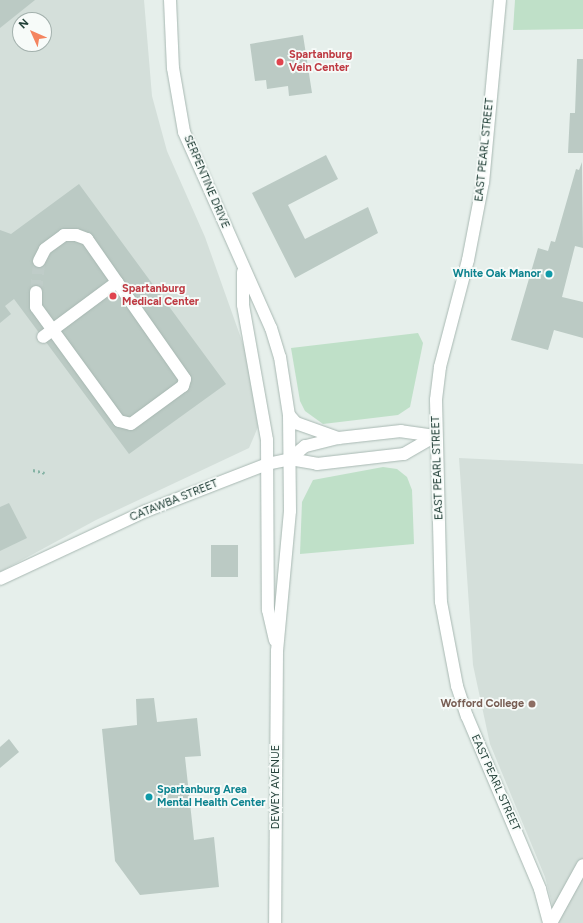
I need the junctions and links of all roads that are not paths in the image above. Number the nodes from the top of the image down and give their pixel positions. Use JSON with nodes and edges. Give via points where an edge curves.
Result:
{"nodes":[{"id":1,"x":170,"y":0,"type":"edge"},
{"id":2,"x":500,"y":0,"type":"edge"},
{"id":3,"x":39,"y":261,"type":"tunnel mouth"},
{"id":4,"x":243,"y":267,"type":"junction"},
{"id":5,"x":118,"y":282,"type":"junction"},
{"id":6,"x":36,"y":292,"type":"tunnel mouth"},
{"id":7,"x":48,"y":334,"type":"junction"},
{"id":8,"x":289,"y":415,"type":"junction"},
{"id":9,"x":435,"y":436,"type":"junction"},
{"id":10,"x":338,"y":438,"type":"junction"},
{"id":11,"x":290,"y":459,"type":"junction"},
{"id":12,"x":267,"y":464,"type":"junction"},
{"id":13,"x":0,"y":579,"type":"edge"},
{"id":14,"x":277,"y":651,"type":"junction"},
{"id":15,"x":583,"y":865,"type":"edge"},
{"id":16,"x":276,"y":923,"type":"edge"},
{"id":17,"x":550,"y":923,"type":"edge"}],
"edges":[{"from":1,"to":4,"type":"street","name":"SERPENTINE DRIVE","via":[[173,68],[184,132]]},
{"from":2,"to":9,"type":"street","name":"EAST PEARL STREET","via":[[483,182],[468,260],[440,367]]},
{"from":3,"to":5,"type":"street","via":[[45,249],[64,235],[76,235],[87,239]]},
{"from":4,"to":8,"type":"street","name":"SERPENTINE DRIVE","via":[[280,357]]},
{"from":4,"to":12,"type":"street","name":"SERPENTINE DRIVE","via":[[242,305],[265,420]]},
{"from":5,"to":7,"type":"street"},
{"from":5,"to":7,"type":"street","via":[[184,373],[183,386],[131,424],[124,424]]},
{"from":6,"to":7,"type":"street","via":[[36,307]]},
{"from":8,"to":10,"type":"street","name":"CATAWBA STREET","via":[[296,423]]},
{"from":8,"to":11,"type":"street","name":"SERPENTINE DRIVE"},
{"from":9,"to":10,"type":"street","name":"CATAWBA STREET","via":[[401,431]]},
{"from":9,"to":11,"type":"street","name":"CATAWBA STREET","via":[[404,454],[317,464]]},
{"from":9,"to":17,"type":"street","name":"EAST PEARL STREET","via":[[441,602],[457,686],[478,746],[540,889]]},
{"from":10,"to":11,"type":"street","name":"CATAWBA STREET","via":[[305,446]]},
{"from":11,"to":12,"type":"street","name":"CATAWBA STREET"},
{"from":11,"to":14,"type":"street","name":"DEWEY AVENUE","via":[[290,511]]},
{"from":12,"to":13,"type":"street","name":"CATAWBA STREET","via":[[146,511]]},
{"from":12,"to":14,"type":"street","name":"DEWEY AVENUE","via":[[268,610]]},
{"from":14,"to":16,"type":"street","name":"DEWEY AVENUE"},
{"from":15,"to":17,"type":"street"}]}
